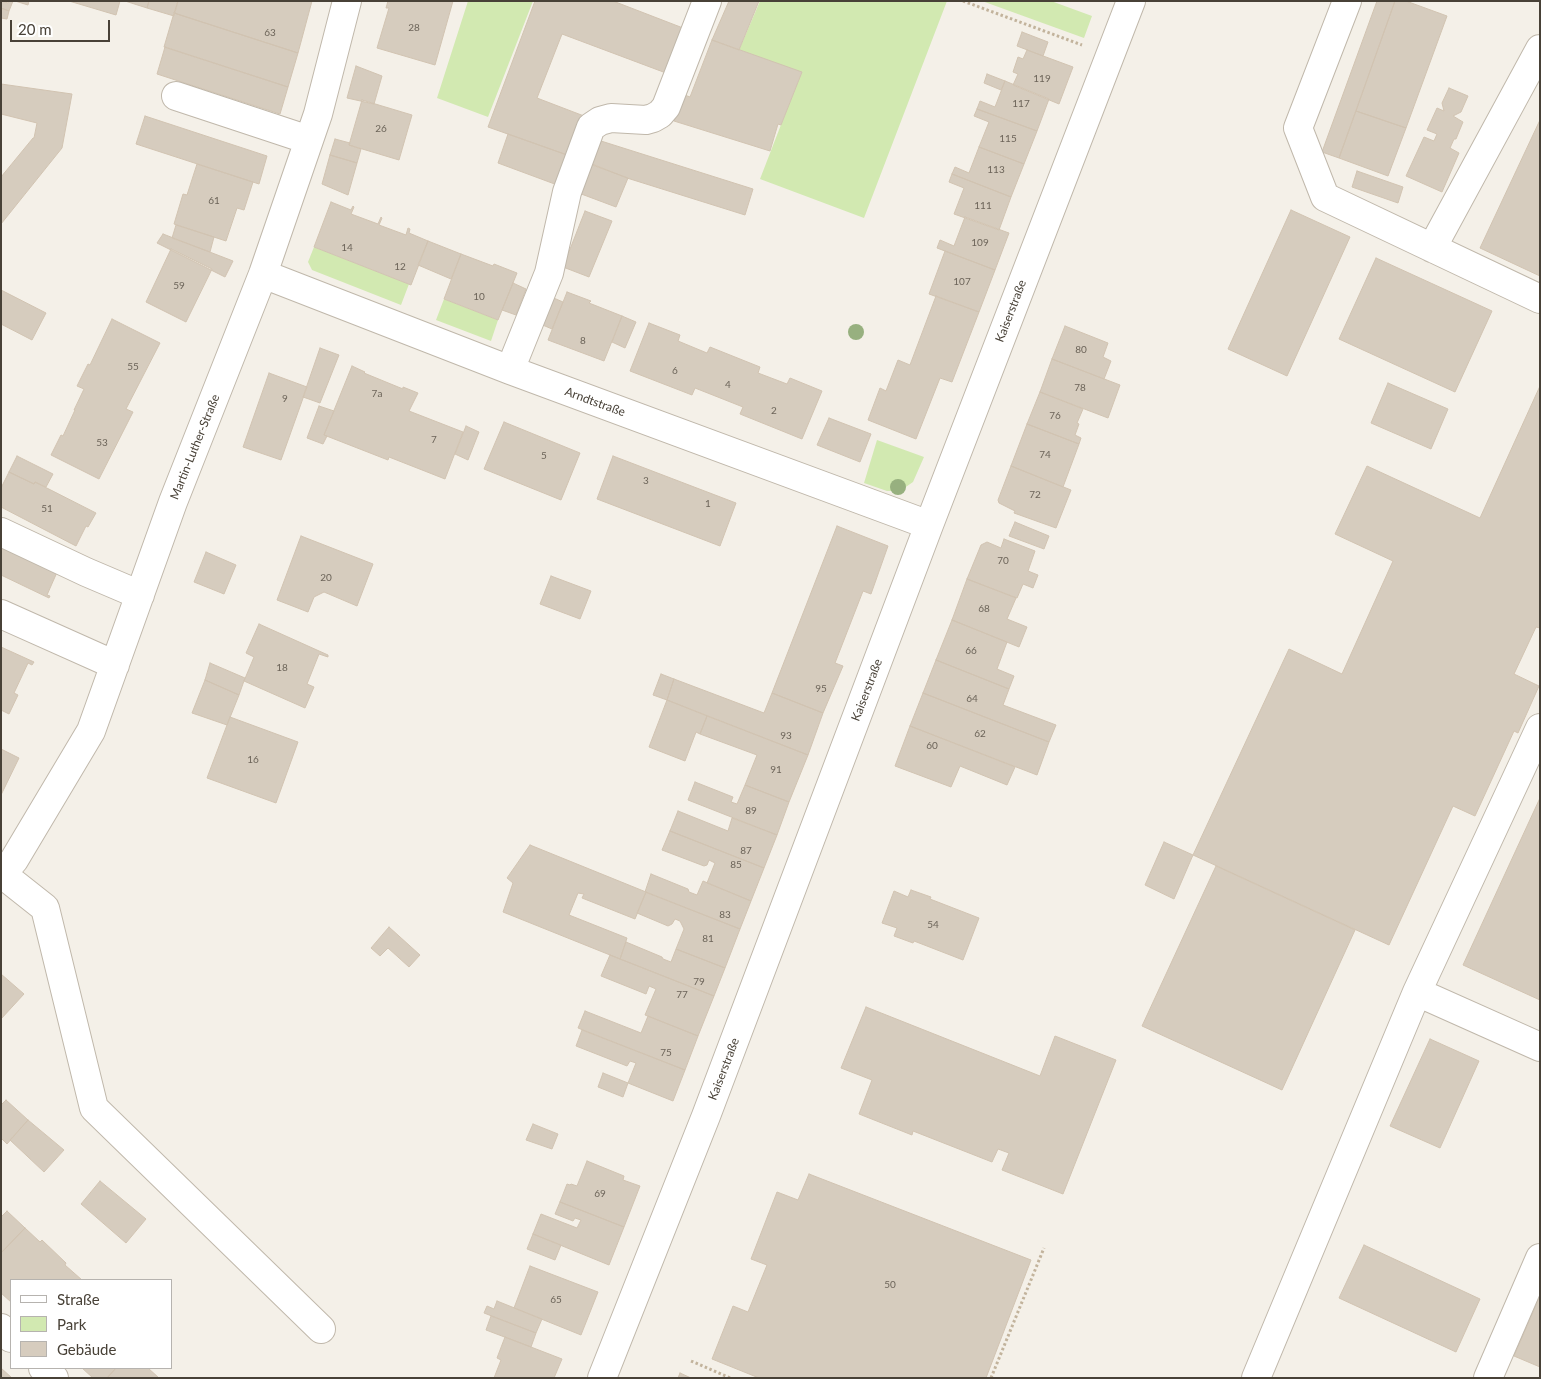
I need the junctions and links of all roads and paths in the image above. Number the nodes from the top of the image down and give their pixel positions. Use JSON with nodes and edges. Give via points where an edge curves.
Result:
{"nodes":[{"id":1,"x":347,"y":1,"type":"edge"},
{"id":2,"x":707,"y":1,"type":"edge"},
{"id":3,"x":963,"y":1,"type":"edge"},
{"id":4,"x":1131,"y":1,"type":"edge"},
{"id":5,"x":1347,"y":1,"type":"edge"},
{"id":6,"x":1540,"y":49,"type":"edge"},
{"id":7,"x":1110,"y":55,"type":"junction"},
{"id":8,"x":176,"y":96,"type":"dead end"},
{"id":9,"x":309,"y":140,"type":"junction"},
{"id":10,"x":1432,"y":248,"type":"junction"},
{"id":11,"x":263,"y":274,"type":"junction"},
{"id":12,"x":1540,"y":299,"type":"edge"},
{"id":13,"x":510,"y":370,"type":"junction"},
{"id":14,"x":929,"y":525,"type":"junction"},
{"id":15,"x":1,"y":532,"type":"edge"},
{"id":16,"x":140,"y":595,"type":"junction"},
{"id":17,"x":1,"y":614,"type":"edge"},
{"id":18,"x":115,"y":665,"type":"junction"},
{"id":19,"x":1540,"y":728,"type":"edge"},
{"id":20,"x":2,"y":875,"type":"edge"},
{"id":21,"x":1417,"y":992,"type":"junction"},
{"id":22,"x":1540,"y":1047,"type":"edge"},
{"id":23,"x":1044,"y":1248,"type":"dead end"},
{"id":24,"x":1540,"y":1258,"type":"edge"},
{"id":25,"x":1,"y":1328,"type":"edge"},
{"id":26,"x":321,"y":1329,"type":"dead end"},
{"id":27,"x":10,"y":1337,"type":"edge"},
{"id":28,"x":691,"y":1361,"type":"dead end"},
{"id":29,"x":44,"y":1369,"type":"edge"},
{"id":30,"x":54,"y":1378,"type":"edge"},
{"id":31,"x":602,"y":1378,"type":"edge"},
{"id":32,"x":730,"y":1378,"type":"edge"},
{"id":33,"x":991,"y":1378,"type":"edge"},
{"id":34,"x":1256,"y":1378,"type":"edge"},
{"id":35,"x":1488,"y":1378,"type":"edge"}],
"edges":[{"from":1,"to":9,"type":"street","name":"Martin-Luther-Straße"},
{"from":2,"to":13,"type":"street","via":[[660,114],[646,120],[610,118],[591,127],[567,192],[549,273]]},
{"from":3,"to":7,"type":"path"},
{"from":4,"to":7,"type":"street","name":"Kaiserstraße"},
{"from":5,"to":10,"type":"street","via":[[1298,128],[1325,197]]},
{"from":6,"to":10,"type":"street"},
{"from":7,"to":14,"type":"street","name":"Kaiserstraße"},
{"from":8,"to":9,"type":"street"},
{"from":9,"to":11,"type":"street","name":"Martin-Luther-Straße"},
{"from":10,"to":12,"type":"street"},
{"from":11,"to":13,"type":"street","name":"Arndtstraße"},
{"from":11,"to":16,"type":"street","name":"Martin-Luther-Straße"},
{"from":13,"to":14,"type":"street","name":"Arndtstraße"},
{"from":14,"to":31,"type":"street","name":"Kaiserstraße","via":[[706,1116]]},
{"from":15,"to":16,"type":"street"},
{"from":16,"to":18,"type":"street","name":"Martin-Luther-Straße"},
{"from":17,"to":18,"type":"street"},
{"from":18,"to":20,"type":"street","name":"Martin-Luther-Straße","via":[[91,731]]},
{"from":19,"to":21,"type":"street"},
{"from":20,"to":26,"type":"street","via":[[45,908],[94,1108]]},
{"from":21,"to":22,"type":"street"},
{"from":21,"to":34,"type":"street"},
{"from":23,"to":33,"type":"path"},
{"from":24,"to":35,"type":"street"},
{"from":25,"to":27,"type":"street"},
{"from":28,"to":32,"type":"path"},
{"from":29,"to":30,"type":"street"}]}
